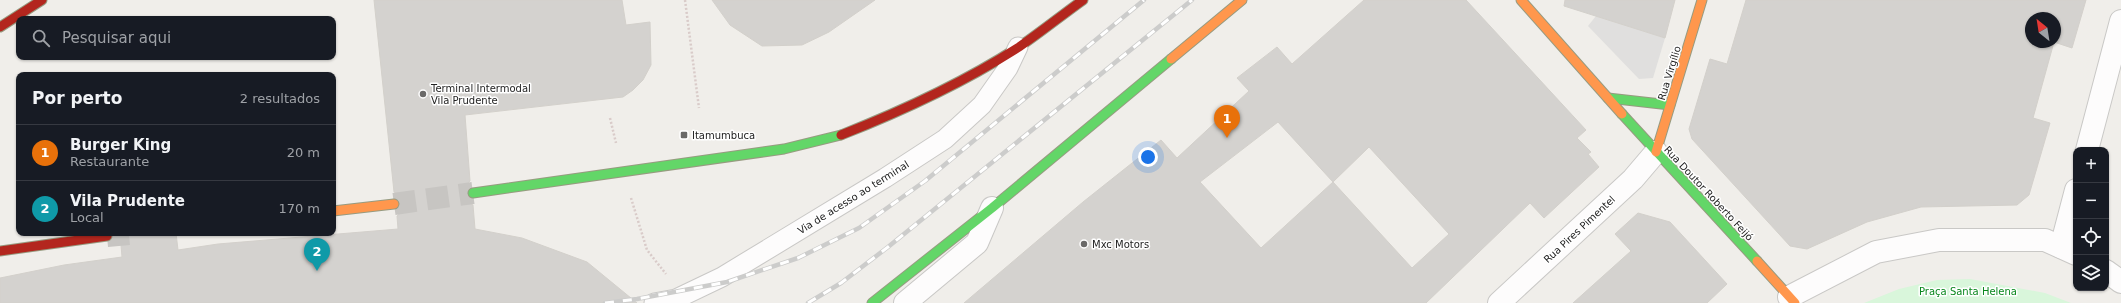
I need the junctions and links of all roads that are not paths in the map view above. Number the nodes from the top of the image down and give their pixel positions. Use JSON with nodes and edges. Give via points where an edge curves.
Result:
{"nodes":[{"id":1,"x":42,"y":0,"type":"edge"},
{"id":2,"x":1083,"y":0,"type":"edge"},
{"id":3,"x":1242,"y":0,"type":"edge"},
{"id":4,"x":1521,"y":0,"type":"edge"},
{"id":5,"x":1702,"y":0,"type":"edge"},
{"id":6,"x":17,"y":16,"type":"edge"},
{"id":7,"x":16,"y":17,"type":"edge"},
{"id":8,"x":2121,"y":22,"type":"edge"},
{"id":9,"x":0,"y":27,"type":"edge"},
{"id":10,"x":1018,"y":46,"type":"junction"},
{"id":11,"x":1608,"y":98,"type":"junction"},
{"id":12,"x":1670,"y":105,"type":"junction"},
{"id":13,"x":2088,"y":147,"type":"edge"},
{"id":14,"x":1656,"y":152,"type":"junction"},
{"id":15,"x":473,"y":193,"type":"tunnel mouth"},
{"id":16,"x":394,"y":204,"type":"tunnel mouth"},
{"id":17,"x":992,"y":208,"type":"junction"},
{"id":18,"x":336,"y":211,"type":"edge"},
{"id":19,"x":2073,"y":212,"type":"edge"},
{"id":20,"x":107,"y":236,"type":"dead end"},
{"id":21,"x":2068,"y":250,"type":"edge"},
{"id":22,"x":0,"y":251,"type":"edge"},
{"id":23,"x":2109,"y":273,"type":"edge"},
{"id":24,"x":2121,"y":282,"type":"edge"},
{"id":25,"x":1792,"y":300,"type":"edge"},
{"id":26,"x":654,"y":303,"type":"edge"},
{"id":27,"x":872,"y":303,"type":"edge"},
{"id":28,"x":905,"y":303,"type":"edge"},
{"id":29,"x":1499,"y":303,"type":"edge"}],
"edges":[{"from":1,"to":6,"type":"main road"},
{"from":2,"to":10,"type":"main road"},
{"from":3,"to":17,"type":"main road"},
{"from":4,"to":11,"type":"main road","name":"Rua Doutor Roberto Feijó"},
{"from":5,"to":12,"type":"main road","name":"Rua Virgílio"},
{"from":7,"to":9,"type":"main road"},
{"from":8,"to":13,"type":"street"},
{"from":10,"to":15,"type":"main road","via":[[932,96],[837,136],[784,149]]},
{"from":10,"to":26,"type":"lane","name":"Via de acesso ao terminal","via":[[1008,68],[982,105],[945,139],[722,277],[676,299]]},
{"from":11,"to":12,"type":"main road"},
{"from":11,"to":14,"type":"main road","name":"Rua Doutor Roberto Feijó"},
{"from":12,"to":14,"type":"main road","name":"Rua Virgílio"},
{"from":14,"to":25,"type":"main road","name":"Rua Doutor Roberto Feijó"},
{"from":14,"to":29,"type":"street","name":"Rua Pires Pimentel","via":[[1633,179]]},
{"from":16,"to":18,"type":"main road"},
{"from":17,"to":27,"type":"main road"},
{"from":17,"to":28,"type":"street","via":[[977,243]]},
{"from":19,"to":21,"type":"street"},
{"from":20,"to":22,"type":"main road"},
{"from":21,"to":25,"type":"street","via":[[2045,240],[1939,240],[1876,252]]},
{"from":23,"to":24,"type":"street"}]}
